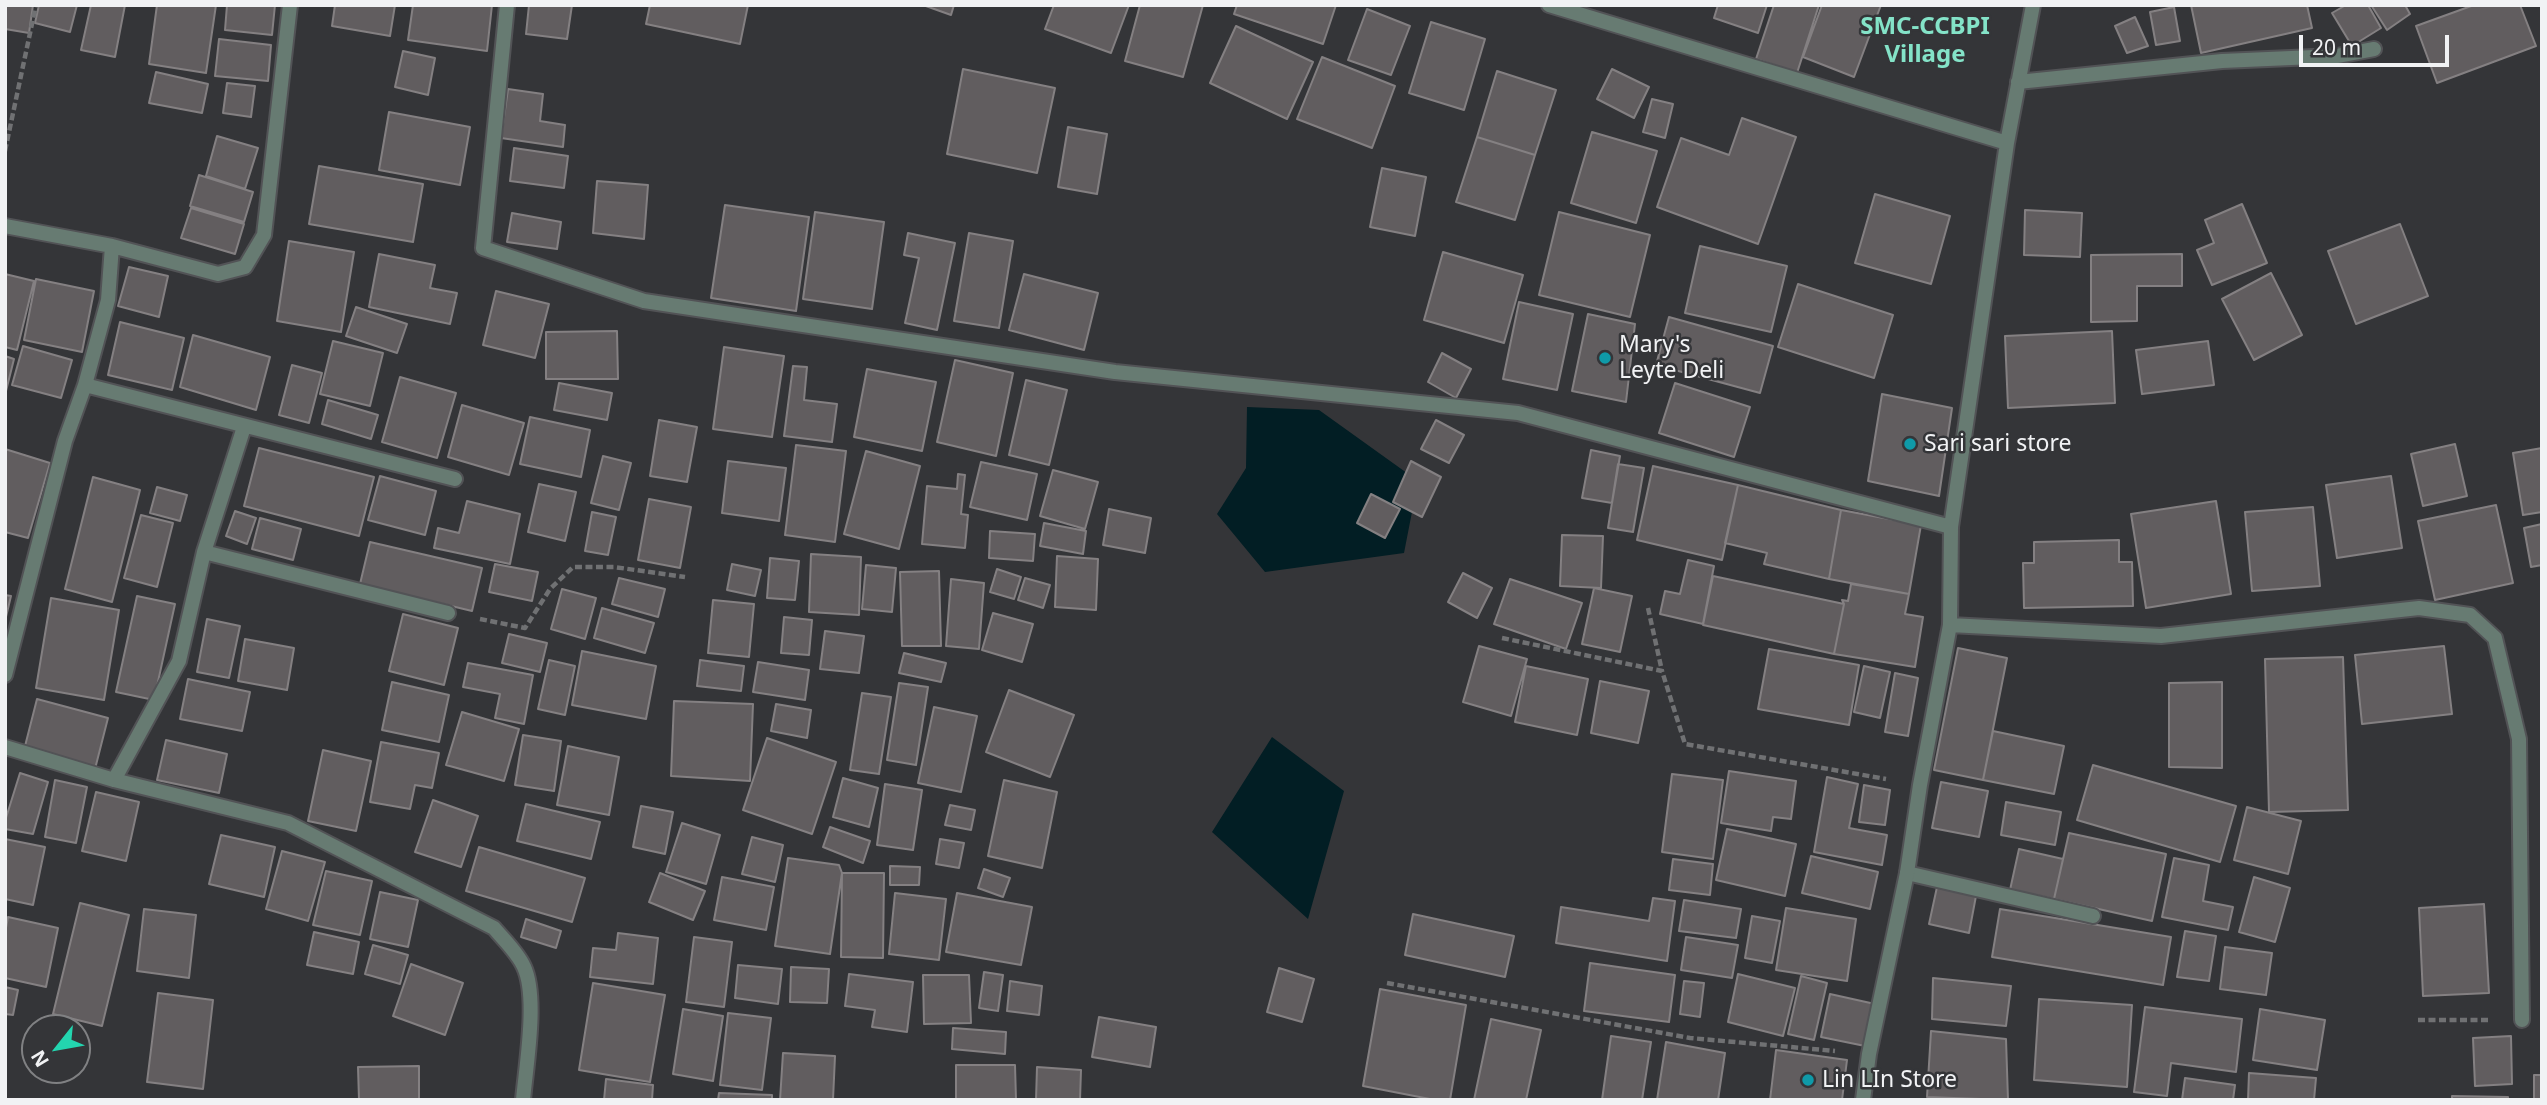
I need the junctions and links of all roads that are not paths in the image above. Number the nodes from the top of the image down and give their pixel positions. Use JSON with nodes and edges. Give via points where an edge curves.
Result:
{"nodes":[{"id":1,"x":290,"y":5,"type":"edge"},
{"id":2,"x":507,"y":5,"type":"edge"},
{"id":3,"x":1549,"y":5,"type":"edge"},
{"id":4,"x":2033,"y":5,"type":"edge"},
{"id":5,"x":2374,"y":50,"type":"dead end"},
{"id":6,"x":2018,"y":82,"type":"junction"},
{"id":7,"x":2007,"y":143,"type":"junction"},
{"id":8,"x":5,"y":226,"type":"edge"},
{"id":9,"x":112,"y":246,"type":"junction"},
{"id":10,"x":85,"y":385,"type":"junction"},
{"id":11,"x":244,"y":426,"type":"junction"},
{"id":12,"x":456,"y":479,"type":"dead end"},
{"id":13,"x":1951,"y":527,"type":"junction"},
{"id":14,"x":204,"y":552,"type":"junction"},
{"id":15,"x":448,"y":613,"type":"road end"},
{"id":16,"x":1950,"y":625,"type":"junction"},
{"id":17,"x":5,"y":675,"type":"edge"},
{"id":18,"x":5,"y":747,"type":"edge"},
{"id":19,"x":114,"y":780,"type":"junction"},
{"id":20,"x":1907,"y":873,"type":"junction"},
{"id":21,"x":2093,"y":916,"type":"dead end"},
{"id":22,"x":2522,"y":1020,"type":"road end"},
{"id":23,"x":523,"y":1100,"type":"edge"},
{"id":24,"x":1863,"y":1100,"type":"edge"}],
"edges":[{"from":1,"to":9,"type":"street","via":[[264,235],[244,267],[218,274]]},
{"from":2,"to":13,"type":"street","via":[[483,248],[644,301],[1115,372],[1518,413]]},
{"from":3,"to":7,"type":"street"},
{"from":4,"to":6,"type":"street"},
{"from":5,"to":6,"type":"street"},
{"from":6,"to":7,"type":"street"},
{"from":7,"to":13,"type":"street"},
{"from":8,"to":9,"type":"street"},
{"from":9,"to":10,"type":"street","via":[[108,300]]},
{"from":10,"to":11,"type":"street"},
{"from":10,"to":17,"type":"street","via":[[65,441]]},
{"from":11,"to":12,"type":"street"},
{"from":11,"to":14,"type":"street"},
{"from":13,"to":16,"type":"street"},
{"from":14,"to":15,"type":"street"},
{"from":14,"to":19,"type":"street","via":[[179,661]]},
{"from":16,"to":20,"type":"street"},
{"from":16,"to":22,"type":"street","via":[[2161,636],[2419,608],[2470,615],[2495,638],[2519,739]]},
{"from":18,"to":19,"type":"street"},
{"from":19,"to":23,"type":"street","via":[[288,822],[494,928],[525,969],[530,1005]]},
{"from":20,"to":21,"type":"street"},
{"from":20,"to":24,"type":"street"}]}
